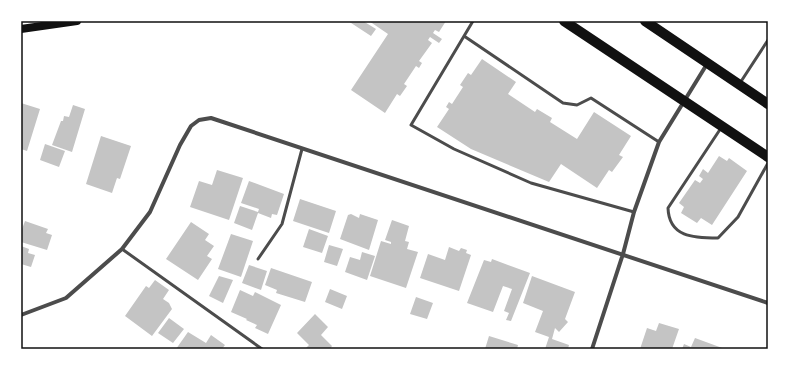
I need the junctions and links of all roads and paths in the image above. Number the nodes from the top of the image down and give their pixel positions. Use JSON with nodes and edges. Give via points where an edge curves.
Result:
{"nodes":[{"id":1,"x":77,"y":21,"type":"edge"},
{"id":2,"x":473,"y":21,"type":"edge"},
{"id":3,"x":564,"y":21,"type":"edge"},
{"id":4,"x":645,"y":21,"type":"edge"},
{"id":5,"x":21,"y":29,"type":"edge"},
{"id":6,"x":464,"y":36,"type":"junction"},
{"id":7,"x":768,"y":40,"type":"edge"},
{"id":8,"x":708,"y":64,"type":"junction"},
{"id":9,"x":739,"y":84,"type":"junction"},
{"id":10,"x":684,"y":101,"type":"junction"},
{"id":11,"x":768,"y":104,"type":"edge"},
{"id":12,"x":722,"y":126,"type":"junction"},
{"id":13,"x":659,"y":142,"type":"junction"},
{"id":14,"x":302,"y":149,"type":"junction"},
{"id":15,"x":768,"y":157,"type":"edge"},
{"id":16,"x":768,"y":163,"type":"edge"},
{"id":17,"x":634,"y":212,"type":"junction"},
{"id":18,"x":122,"y":249,"type":"junction"},
{"id":19,"x":623,"y":254,"type":"junction"},
{"id":20,"x":258,"y":259,"type":"dead end"},
{"id":21,"x":768,"y":303,"type":"edge"},
{"id":22,"x":21,"y":315,"type":"edge"},
{"id":23,"x":262,"y":349,"type":"edge"},
{"id":24,"x":592,"y":349,"type":"edge"}],
"edges":[{"from":1,"to":5,"type":"main road"},
{"from":2,"to":6,"type":"lane"},
{"from":3,"to":10,"type":"main road"},
{"from":4,"to":8,"type":"main road"},
{"from":6,"to":13,"type":"lane","via":[[563,103],[578,105],[591,98]]},
{"from":6,"to":17,"type":"lane","via":[[411,125],[454,149],[531,183]]},
{"from":7,"to":9,"type":"lane"},
{"from":8,"to":9,"type":"main road"},
{"from":8,"to":10,"type":"street"},
{"from":9,"to":11,"type":"main road"},
{"from":10,"to":12,"type":"main road"},
{"from":10,"to":13,"type":"street"},
{"from":12,"to":15,"type":"main road"},
{"from":12,"to":16,"type":"lane","via":[[668,208],[671,226],[681,233],[703,238],[718,238],[738,218]]},
{"from":13,"to":17,"type":"street"},
{"from":14,"to":18,"type":"street","via":[[211,118],[200,120],[191,126],[180,145],[150,212]]},
{"from":14,"to":19,"type":"street"},
{"from":14,"to":20,"type":"lane","via":[[282,224]]},
{"from":17,"to":19,"type":"street"},
{"from":18,"to":22,"type":"street","via":[[66,298]]},
{"from":18,"to":23,"type":"lane"},
{"from":19,"to":21,"type":"street"},
{"from":19,"to":24,"type":"street"}]}
